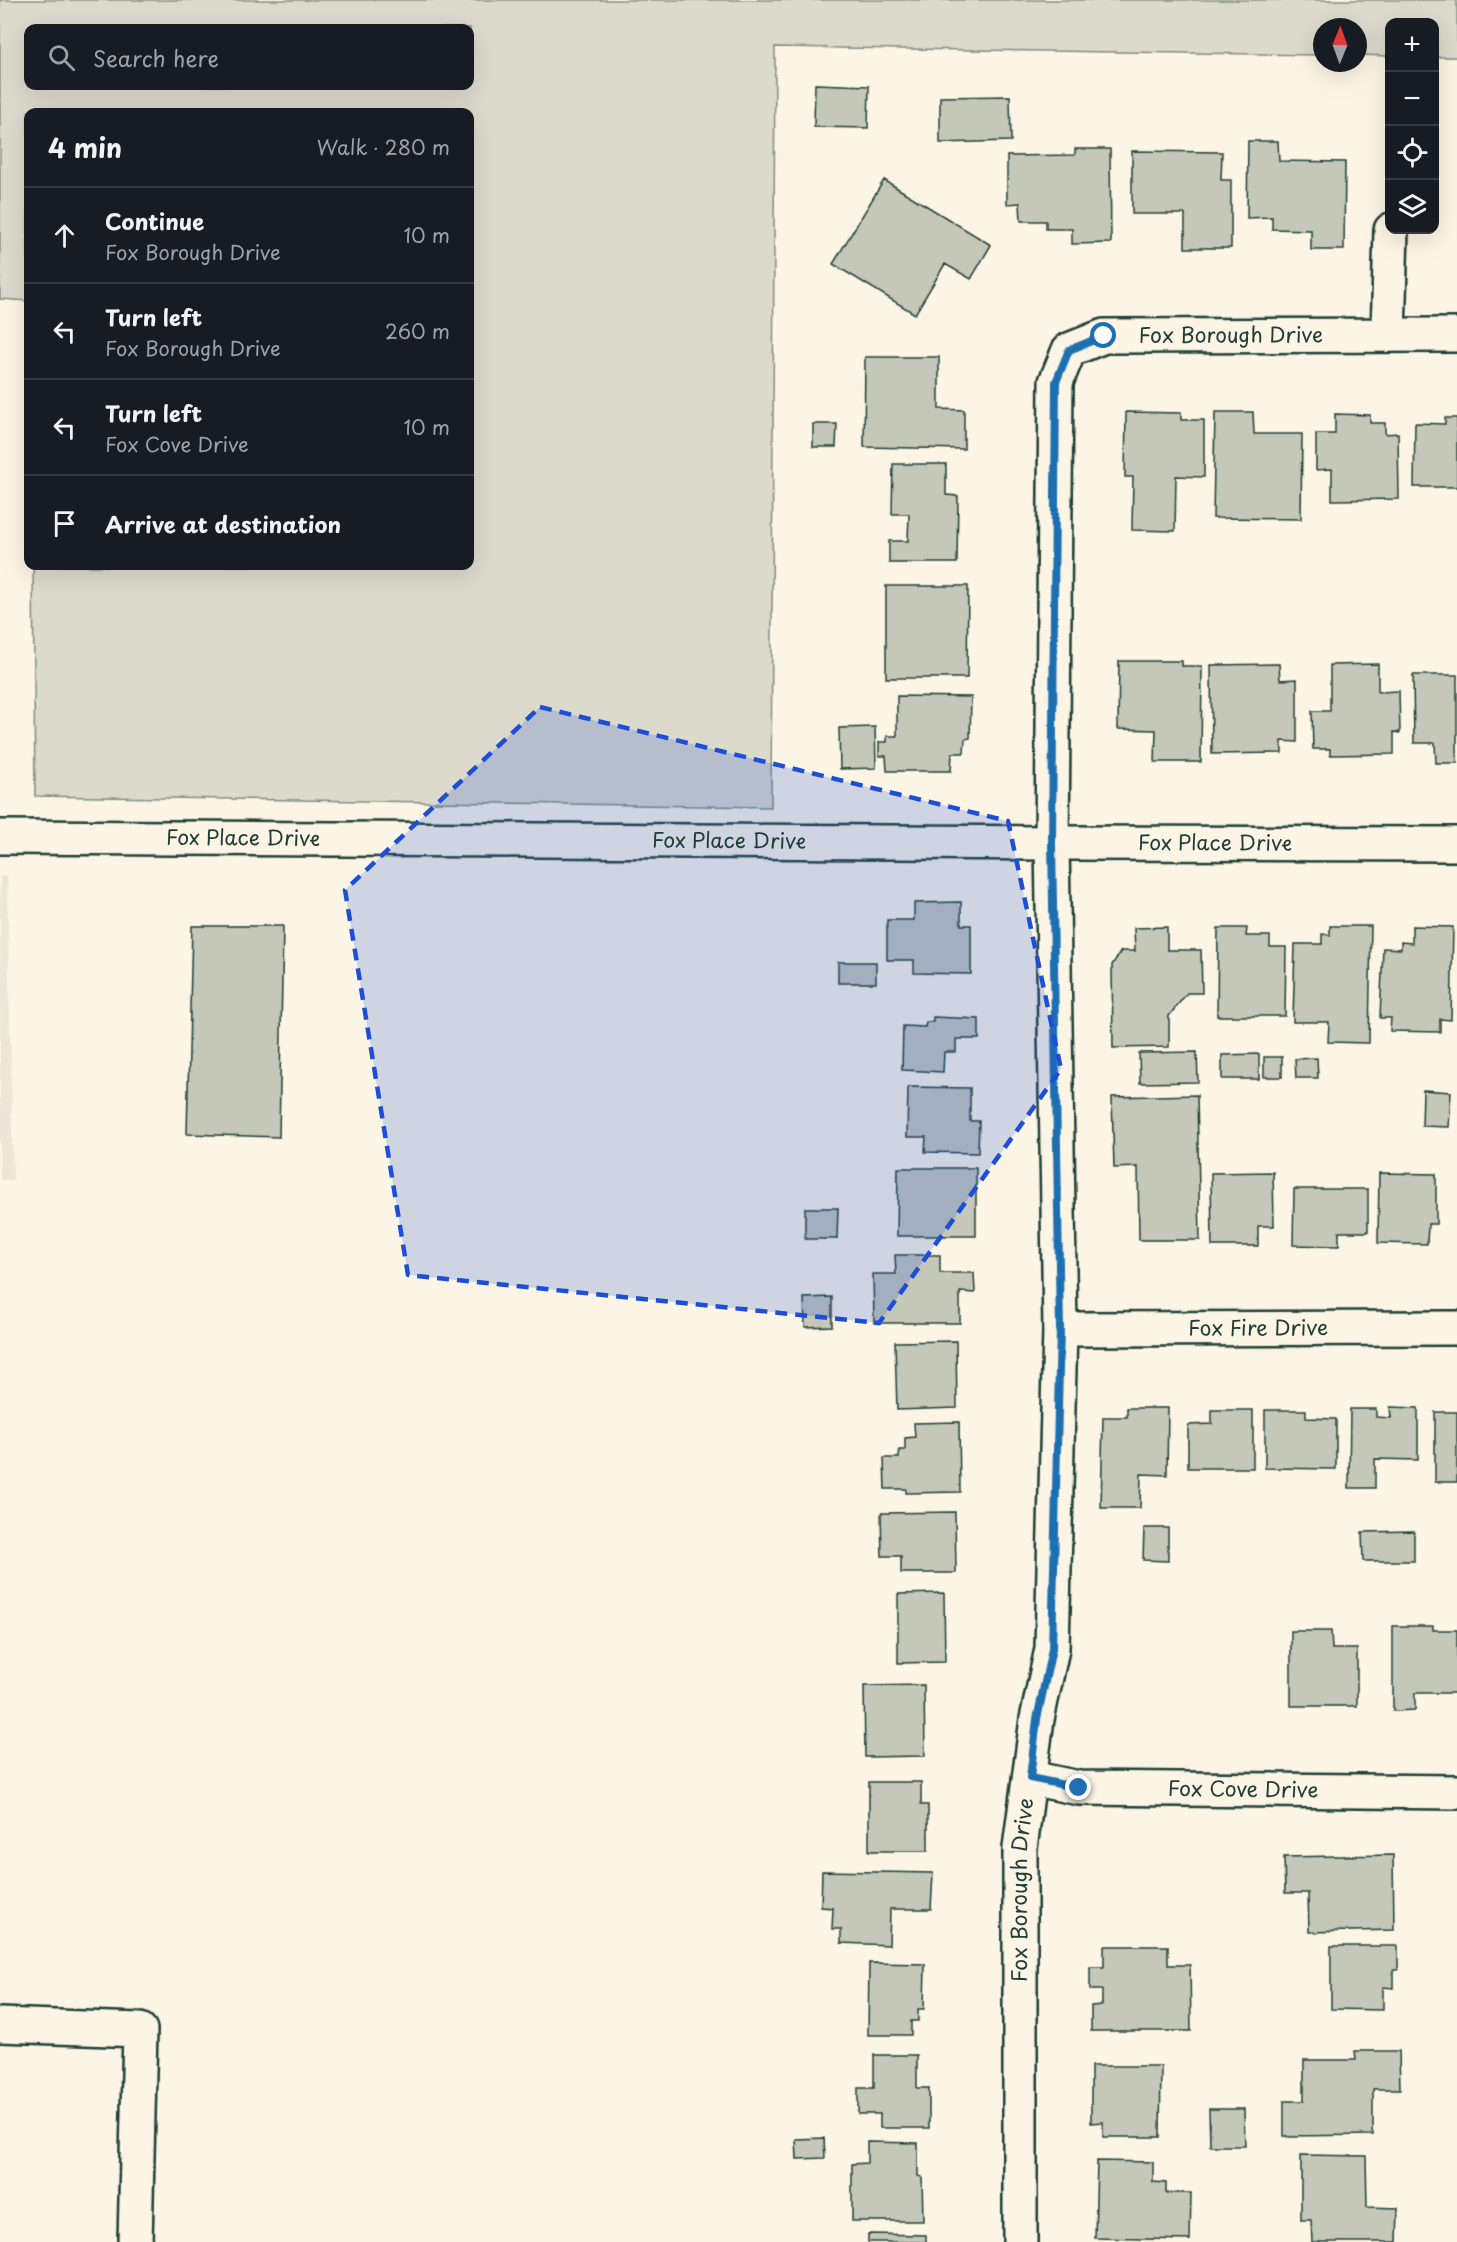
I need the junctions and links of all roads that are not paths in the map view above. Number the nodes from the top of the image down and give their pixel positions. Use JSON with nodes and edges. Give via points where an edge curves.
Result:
{"nodes":[{"id":1,"x":1391,"y":234,"type":"edge"},
{"id":2,"x":1388,"y":335,"type":"junction"},
{"id":3,"x":1457,"y":335,"type":"edge"},
{"id":4,"x":0,"y":837,"type":"edge"},
{"id":5,"x":1052,"y":843,"type":"junction"},
{"id":6,"x":1457,"y":844,"type":"edge"},
{"id":7,"x":1457,"y":1328,"type":"edge"},
{"id":8,"x":1060,"y":1329,"type":"junction"},
{"id":9,"x":1030,"y":1778,"type":"junction"},
{"id":10,"x":1457,"y":1792,"type":"edge"},
{"id":11,"x":0,"y":2025,"type":"edge"},
{"id":12,"x":135,"y":2242,"type":"edge"},
{"id":13,"x":1020,"y":2242,"type":"edge"}],
"edges":[{"from":1,"to":2,"type":"street"},
{"from":2,"to":3,"type":"street","name":"Fox Borough Drive"},
{"from":2,"to":5,"type":"street","name":"Fox Borough Drive","via":[[1104,336],[1069,350],[1056,382]]},
{"from":4,"to":5,"type":"street","name":"Fox Place Drive"},
{"from":5,"to":6,"type":"street","name":"Fox Place Drive"},
{"from":5,"to":8,"type":"street","name":"Fox Borough Drive"},
{"from":7,"to":8,"type":"street","name":"Fox Fire Drive"},
{"from":8,"to":9,"type":"street","name":"Fox Borough Drive","via":[[1052,1649],[1037,1719]]},
{"from":9,"to":10,"type":"street","name":"Fox Cove Drive","via":[[1079,1788]]},
{"from":9,"to":13,"type":"street","name":"Fox Borough Drive","via":[[1020,1848]]},
{"from":11,"to":12,"type":"street","via":[[140,2030]]}]}
